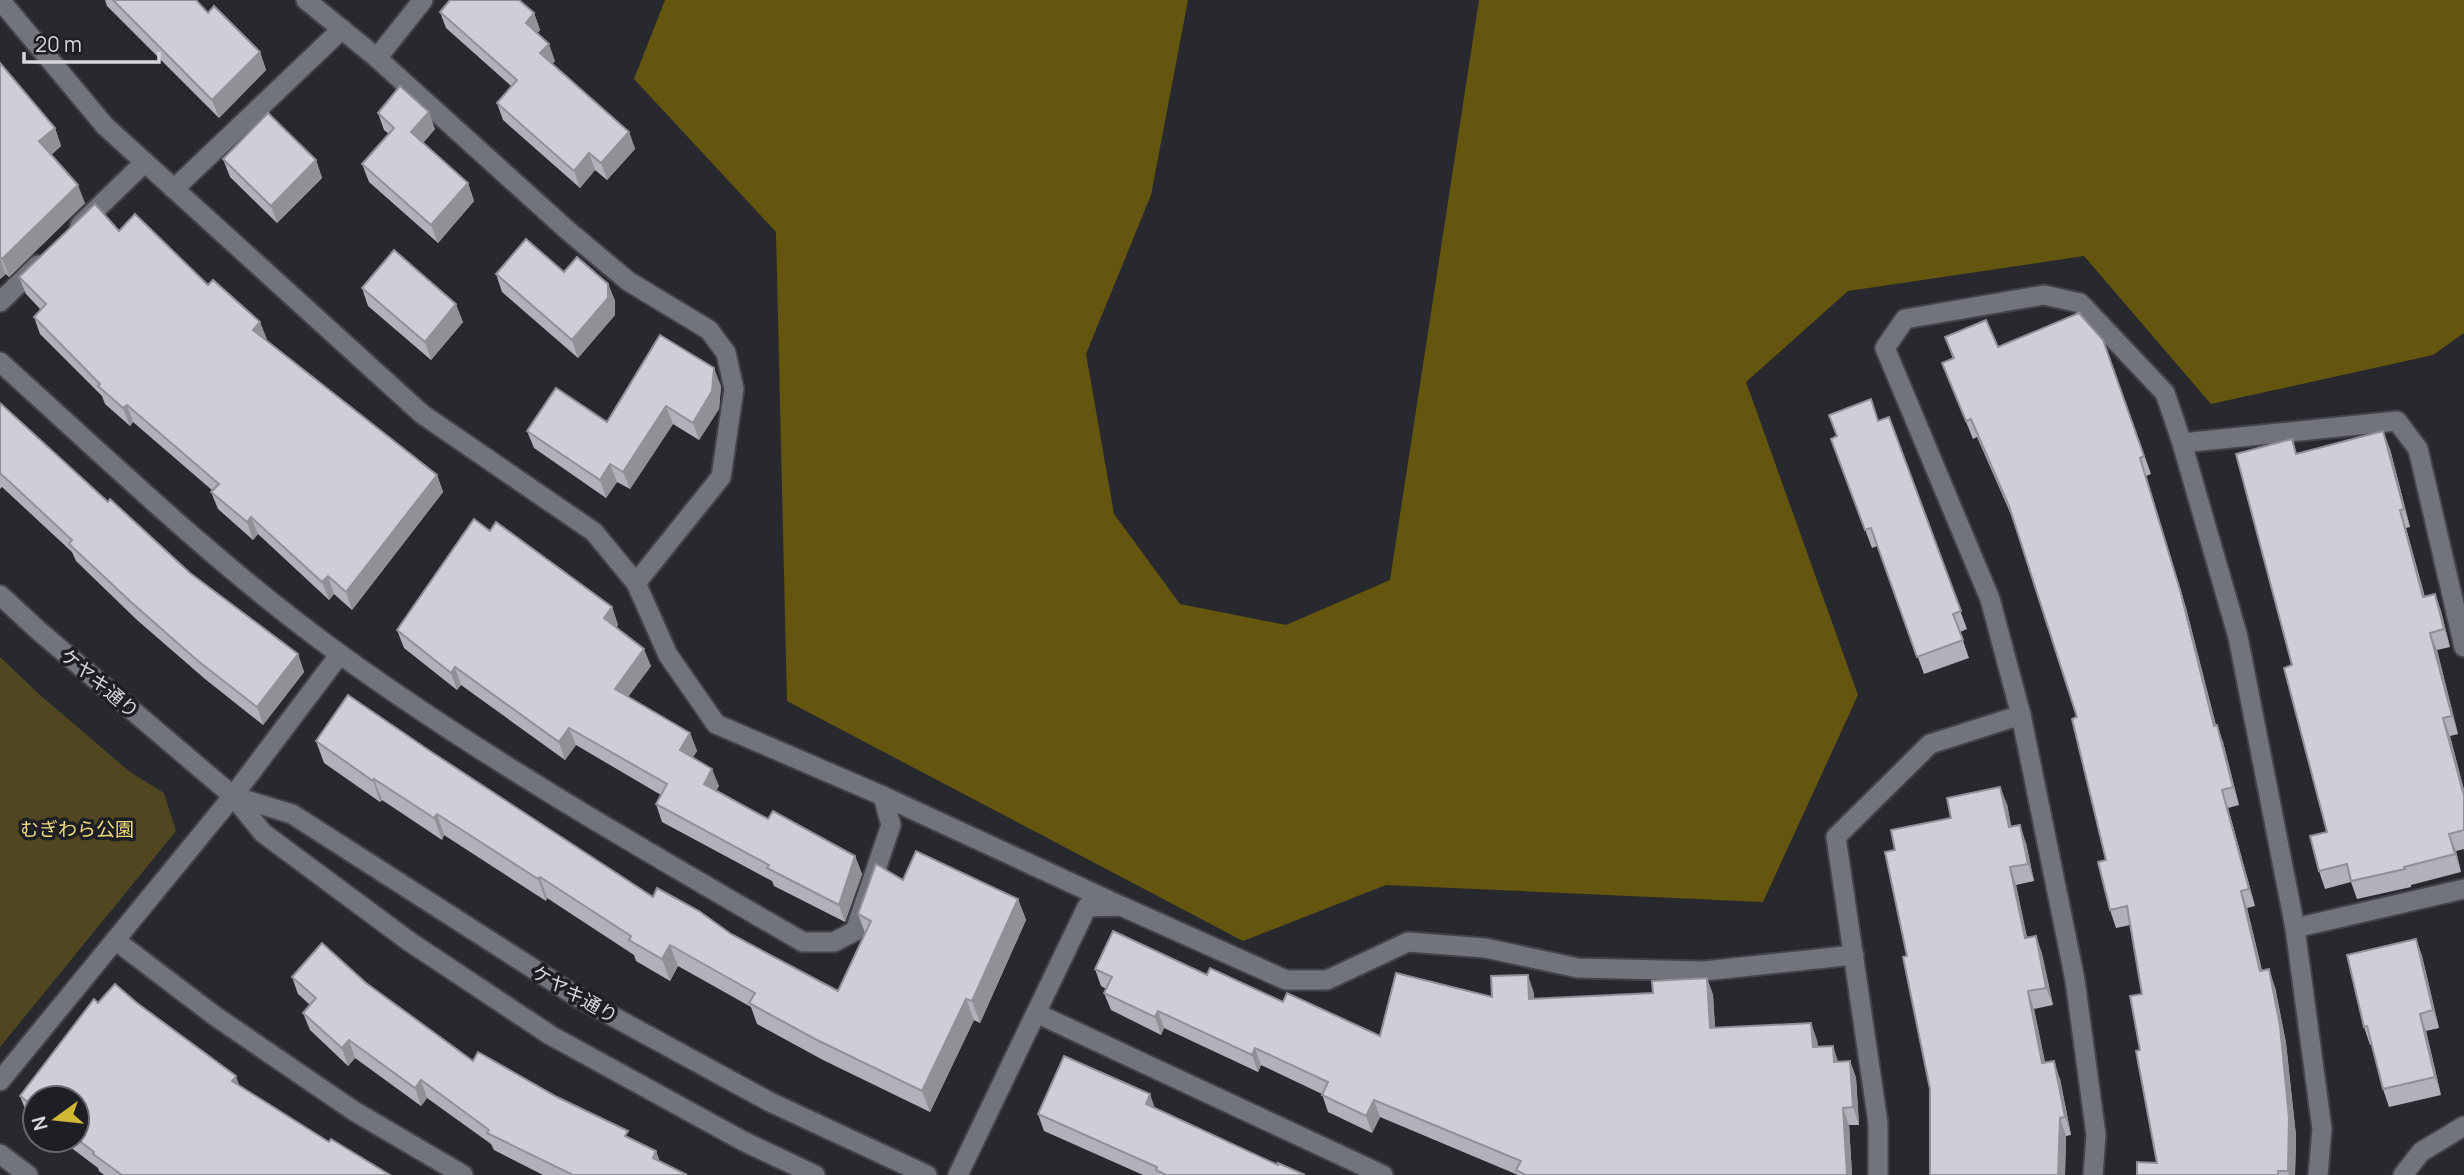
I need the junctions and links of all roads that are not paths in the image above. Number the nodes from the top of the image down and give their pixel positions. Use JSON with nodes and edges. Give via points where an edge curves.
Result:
{"nodes":[{"id":1,"x":0,"y":0,"type":"edge"},
{"id":2,"x":306,"y":0,"type":"edge"},
{"id":3,"x":423,"y":0,"type":"edge"},
{"id":4,"x":342,"y":29,"type":"junction"},
{"id":5,"x":377,"y":58,"type":"junction"},
{"id":6,"x":145,"y":162,"type":"junction"},
{"id":7,"x":174,"y":189,"type":"junction"},
{"id":8,"x":68,"y":237,"type":"edge"},
{"id":9,"x":48,"y":255,"type":"edge"},
{"id":10,"x":0,"y":302,"type":"edge"},
{"id":11,"x":0,"y":362,"type":"edge"},
{"id":12,"x":2182,"y":443,"type":"junction"},
{"id":13,"x":636,"y":583,"type":"junction"},
{"id":14,"x":0,"y":595,"type":"edge"},
{"id":15,"x":2464,"y":647,"type":"edge"},
{"id":16,"x":340,"y":654,"type":"junction"},
{"id":17,"x":2021,"y":715,"type":"junction"},
{"id":18,"x":233,"y":796,"type":"junction"},
{"id":19,"x":883,"y":796,"type":"junction"},
{"id":20,"x":2464,"y":889,"type":"edge"},
{"id":21,"x":1121,"y":906,"type":"junction"},
{"id":22,"x":2295,"y":928,"type":"junction"},
{"id":23,"x":115,"y":940,"type":"junction"},
{"id":24,"x":1854,"y":955,"type":"junction"},
{"id":25,"x":1036,"y":1013,"type":"junction"},
{"id":26,"x":0,"y":1081,"type":"edge"},
{"id":27,"x":2464,"y":1126,"type":"edge"},
{"id":28,"x":0,"y":1154,"type":"edge"},
{"id":29,"x":28,"y":1175,"type":"edge"},
{"id":30,"x":463,"y":1175,"type":"edge"},
{"id":31,"x":815,"y":1175,"type":"edge"},
{"id":32,"x":927,"y":1175,"type":"edge"},
{"id":33,"x":958,"y":1175,"type":"edge"},
{"id":34,"x":1382,"y":1175,"type":"edge"},
{"id":35,"x":1878,"y":1175,"type":"edge"},
{"id":36,"x":2092,"y":1175,"type":"edge"},
{"id":37,"x":2318,"y":1175,"type":"edge"},
{"id":38,"x":2403,"y":1175,"type":"edge"}],
"edges":[{"from":1,"to":6,"type":"street","via":[[105,126]]},
{"from":2,"to":4,"type":"street"},
{"from":3,"to":5,"type":"street"},
{"from":4,"to":5,"type":"street"},
{"from":4,"to":7,"type":"street"},
{"from":5,"to":13,"type":"street","via":[[566,229],[628,281],[709,330],[726,353],[734,389],[721,477]]},
{"from":6,"to":7,"type":"street"},
{"from":6,"to":8,"type":"street"},
{"from":7,"to":13,"type":"street","via":[[422,414],[594,532]]},
{"from":9,"to":10,"type":"street"},
{"from":11,"to":16,"type":"street","via":[[221,560]]},
{"from":12,"to":15,"type":"street","via":[[2397,421],[2417,449]]},
{"from":12,"to":17,"type":"street","via":[[2165,393],[2080,303],[2044,295],[1905,319],[1885,348],[1990,599]]},
{"from":12,"to":22,"type":"street","via":[[2238,637]]},
{"from":13,"to":19,"type":"street","via":[[668,655],[716,724]]},
{"from":14,"to":18,"type":"street","name":"ケヤキ通り"},
{"from":16,"to":18,"type":"street"},
{"from":16,"to":19,"type":"street","via":[[541,789],[803,942],[834,942],[855,931],[891,825]]},
{"from":17,"to":24,"type":"street","via":[[1930,744],[1836,838]]},
{"from":17,"to":36,"type":"street","via":[[2076,980],[2096,1135]]},
{"from":18,"to":23,"type":"street"},
{"from":18,"to":31,"type":"street","name":"ケヤキ通り","via":[[263,833],[410,942],[550,1035],[743,1141]]},
{"from":18,"to":32,"type":"street","name":"ケヤキ通り","via":[[292,814],[579,998],[770,1102]]},
{"from":19,"to":21,"type":"street"},
{"from":20,"to":22,"type":"street"},
{"from":21,"to":24,"type":"street","via":[[1286,980],[1327,980],[1408,942],[1485,948],[1578,968],[1704,971]]},
{"from":21,"to":25,"type":"street","via":[[1087,907]]},
{"from":22,"to":37,"type":"street","via":[[2322,1129]]},
{"from":23,"to":26,"type":"street"},
{"from":23,"to":30,"type":"street","via":[[215,1017],[354,1111]]},
{"from":24,"to":35,"type":"street","via":[[1878,1124]]},
{"from":25,"to":33,"type":"street"},
{"from":25,"to":34,"type":"street"},
{"from":27,"to":38,"type":"street","via":[[2421,1152]]},
{"from":28,"to":29,"type":"street"}]}
